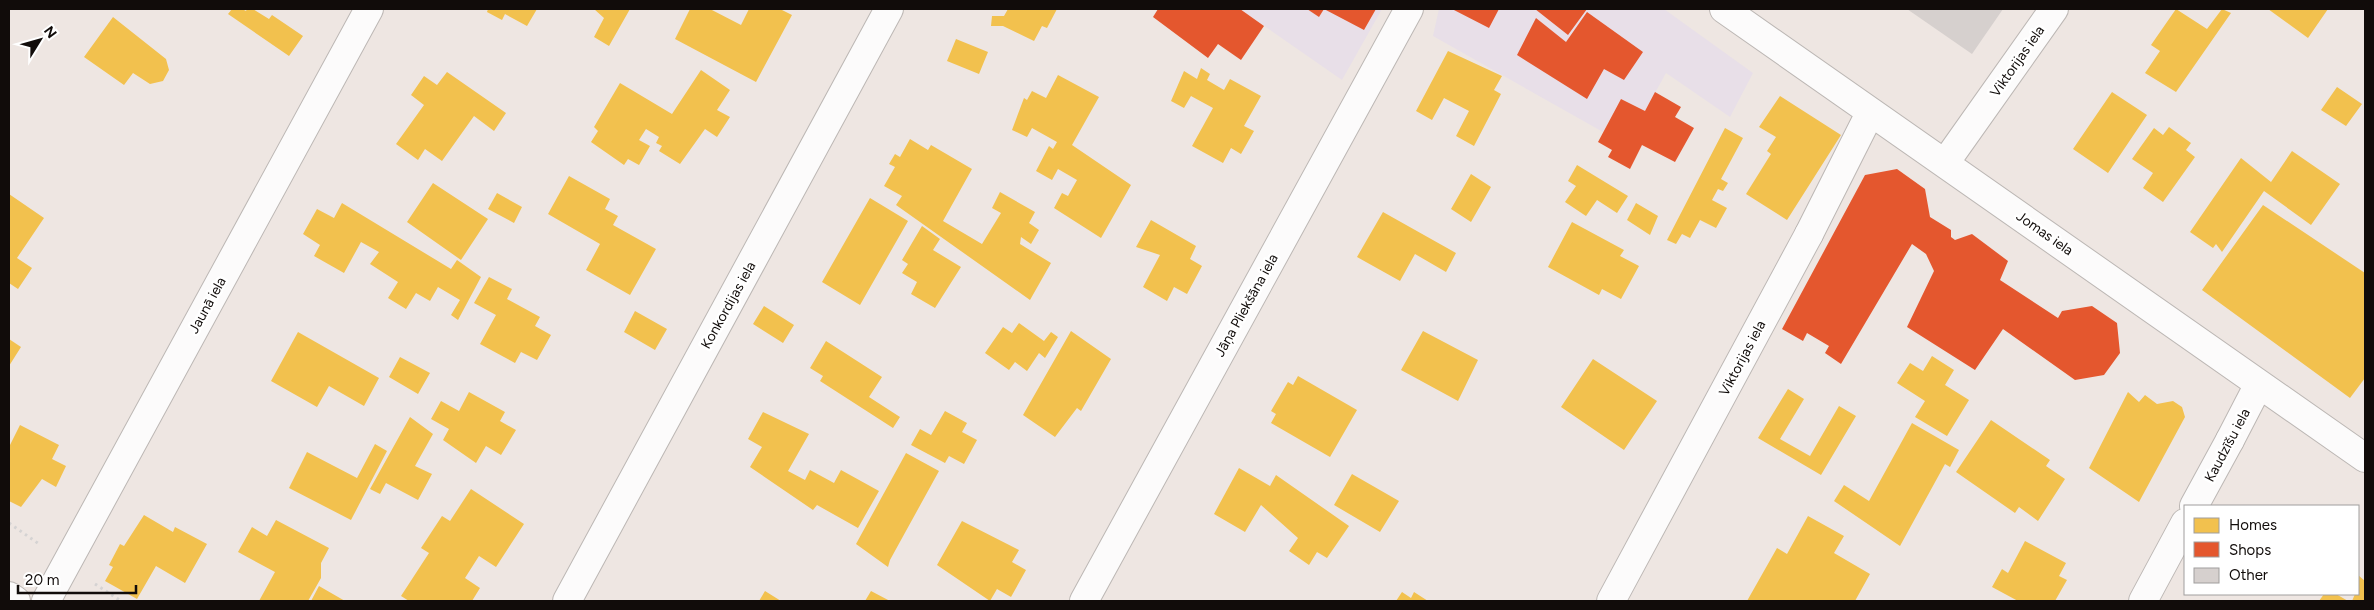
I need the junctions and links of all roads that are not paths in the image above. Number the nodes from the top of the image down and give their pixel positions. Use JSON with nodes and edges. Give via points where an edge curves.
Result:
{"nodes":[{"id":1,"x":369,"y":9,"type":"edge"},
{"id":2,"x":890,"y":9,"type":"edge"},
{"id":3,"x":1409,"y":9,"type":"edge"},
{"id":4,"x":1724,"y":9,"type":"edge"},
{"id":5,"x":2054,"y":9,"type":"edge"},
{"id":6,"x":1870,"y":113,"type":"junction"},
{"id":7,"x":1945,"y":163,"type":"junction"},
{"id":8,"x":2259,"y":384,"type":"junction"},
{"id":9,"x":2365,"y":458,"type":"edge"},
{"id":10,"x":2195,"y":505,"type":"edge"},
{"id":11,"x":2184,"y":526,"type":"edge"},
{"id":12,"x":9,"y":596,"type":"edge"},
{"id":13,"x":16,"y":601,"type":"edge"},
{"id":14,"x":46,"y":601,"type":"edge"},
{"id":15,"x":567,"y":601,"type":"edge"},
{"id":16,"x":1084,"y":601,"type":"edge"},
{"id":17,"x":1611,"y":601,"type":"edge"},
{"id":18,"x":2143,"y":601,"type":"edge"}],
"edges":[{"from":1,"to":14,"type":"street","name":"Jaunā iela"},
{"from":2,"to":15,"type":"street","name":"Konkordijas iela"},
{"from":3,"to":16,"type":"street","name":"Jāņa Pliekšāna iela"},
{"from":4,"to":6,"type":"street","name":"Jomas iela"},
{"from":5,"to":7,"type":"street","name":"Viktorijas iela"},
{"from":6,"to":7,"type":"street","name":"Jomas iela"},
{"from":6,"to":17,"type":"street","name":"Viktorijas iela","via":[[1809,234]]},
{"from":7,"to":8,"type":"street","name":"Jomas iela"},
{"from":8,"to":9,"type":"street","name":"Jomas iela"},
{"from":8,"to":10,"type":"street","name":"Kaudzīšu iela"},
{"from":11,"to":18,"type":"street"},
{"from":12,"to":13,"type":"street"}]}
